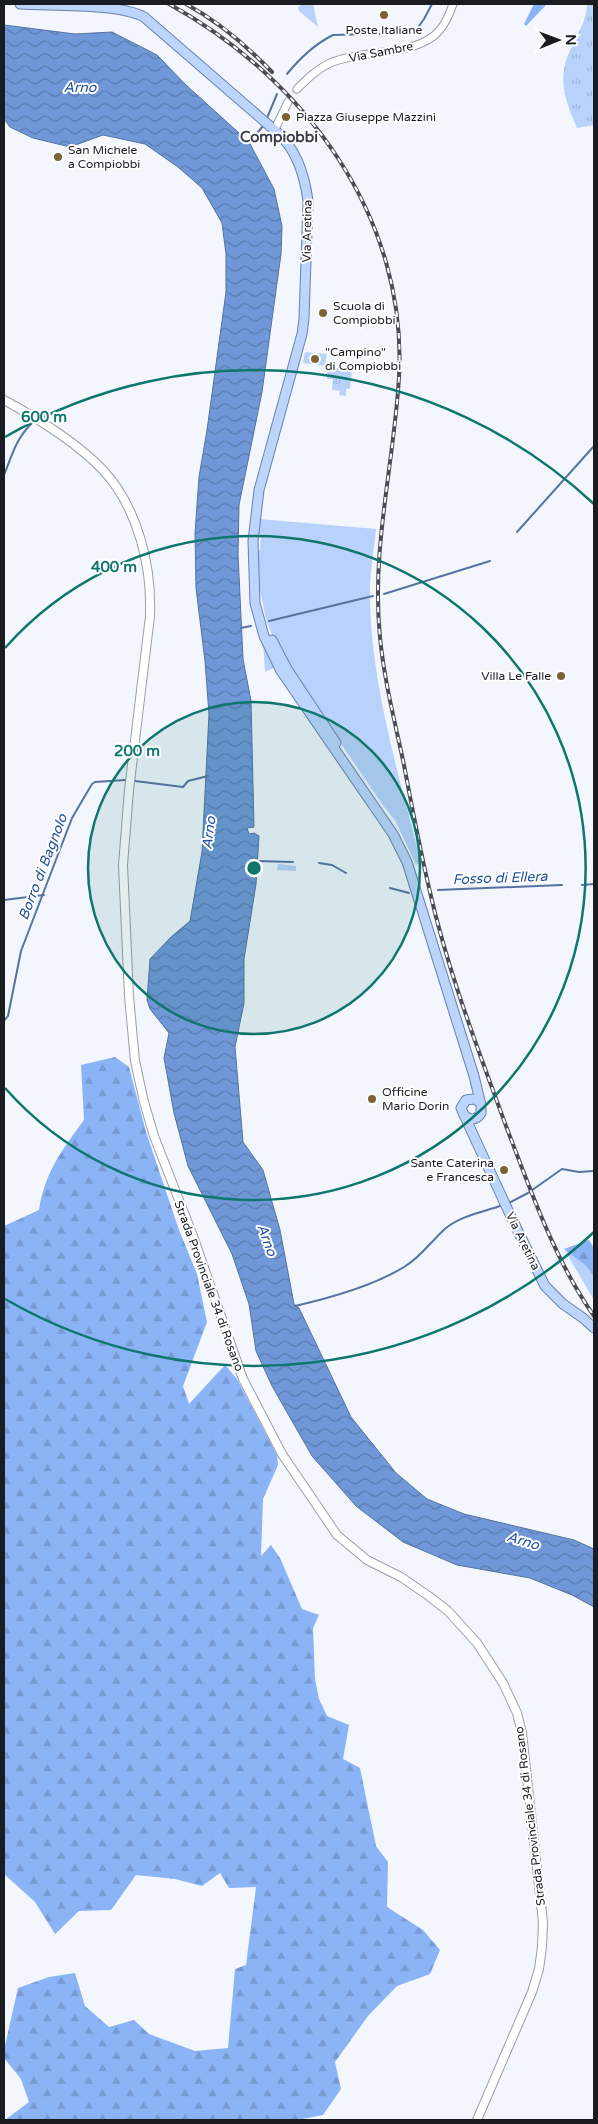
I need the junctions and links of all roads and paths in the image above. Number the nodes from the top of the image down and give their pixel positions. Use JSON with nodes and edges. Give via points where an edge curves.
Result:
{"nodes":[{"id":1,"x":20,"y":4,"type":"edge"},
{"id":2,"x":453,"y":4,"type":"edge"},
{"id":3,"x":297,"y":89,"type":"tunnel mouth"},
{"id":4,"x":288,"y":102,"type":"tunnel mouth"},
{"id":5,"x":274,"y":131,"type":"junction"},
{"id":6,"x":4,"y":400,"type":"edge"},
{"id":7,"x":254,"y":585,"type":"junction"},
{"id":8,"x":393,"y":834,"type":"junction"},
{"id":9,"x":474,"y":1076,"type":"junction"},
{"id":10,"x":469,"y":1099,"type":"junction"},
{"id":11,"x":480,"y":1102,"type":"junction"},
{"id":12,"x":465,"y":1117,"type":"junction"},
{"id":13,"x":478,"y":1117,"type":"junction"},
{"id":14,"x":474,"y":1137,"type":"junction"},
{"id":15,"x":594,"y":1328,"type":"edge"},
{"id":16,"x":477,"y":2120,"type":"edge"}],
"edges":[{"from":1,"to":5,"type":"main road","name":"Via Aretina","via":[[118,9],[136,13]]},
{"from":2,"to":3,"type":"street","name":"Via Sambre","via":[[446,22],[432,38],[420,45],[330,63]]},
{"from":4,"to":5,"type":"street"},
{"from":5,"to":7,"type":"main road","name":"Via Aretina","via":[[287,142],[296,158],[306,188],[306,294],[302,334],[259,490],[253,541]]},
{"from":6,"to":16,"type":"main road","name":"Strada Provinciale 34 di Rosano","via":[[70,441],[104,472],[136,527],[148,567],[150,616],[123,865],[135,1061],[154,1136],[243,1379],[282,1454],[337,1535],[367,1560],[401,1577],[448,1611],[477,1643],[503,1683],[517,1713],[532,1814],[543,1922],[542,1947],[532,1992]]},
{"from":7,"to":8,"type":"main road","via":[[266,625],[287,669],[380,808]]},
{"from":7,"to":8,"type":"main road","name":"Via Aretina","via":[[264,636],[281,671]]},
{"from":8,"to":9,"type":"main road","via":[[414,880]]},
{"from":9,"to":10,"type":"main road"},
{"from":9,"to":11,"type":"main road"},
{"from":10,"to":11,"type":"main road"},
{"from":10,"to":12,"type":"main road","via":[[462,1106]]},
{"from":11,"to":13,"type":"main road","via":[[482,1110]]},
{"from":12,"to":13,"type":"main road"},
{"from":12,"to":14,"type":"main road","name":"Via Aretina"},
{"from":13,"to":14,"type":"main road"},
{"from":14,"to":15,"type":"main road","name":"Via Aretina","via":[[545,1286]]}]}
